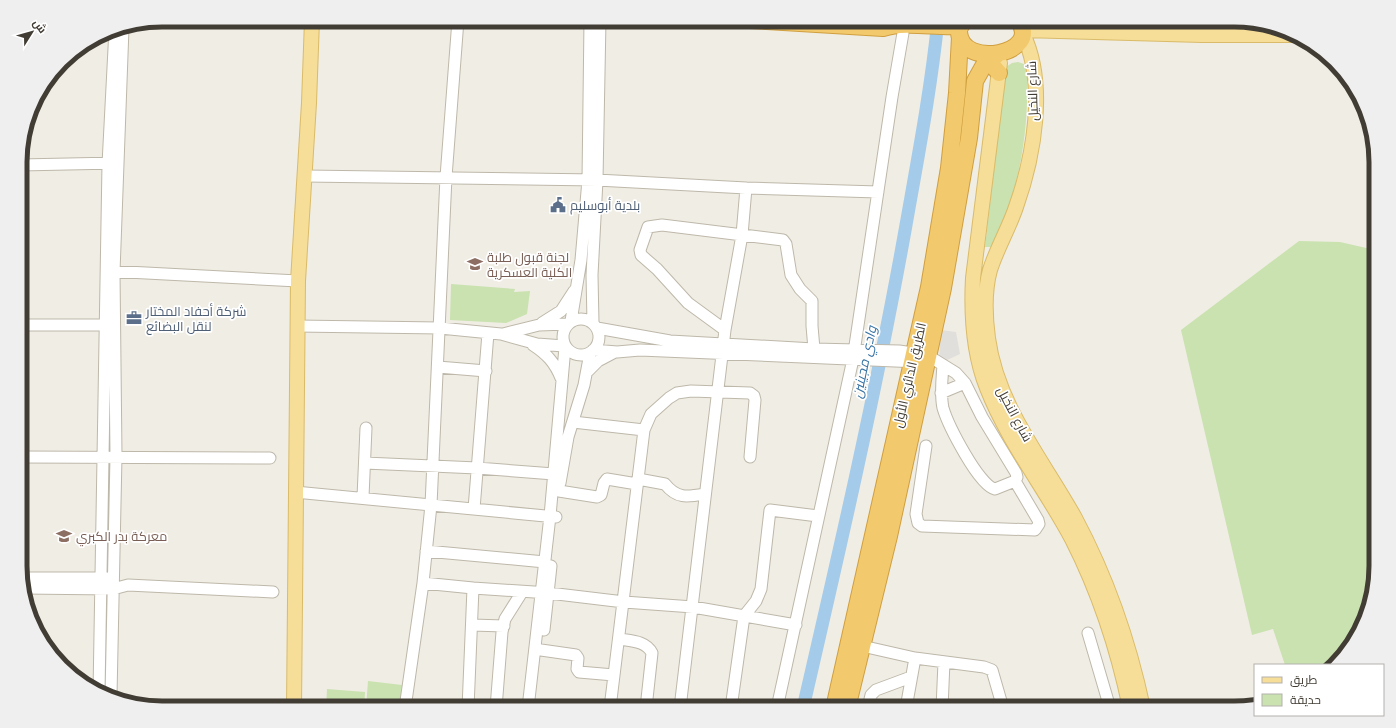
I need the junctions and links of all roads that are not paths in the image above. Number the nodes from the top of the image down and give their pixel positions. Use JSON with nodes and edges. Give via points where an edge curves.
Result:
{"nodes":[{"id":1,"x":312,"y":27,"type":"edge"},
{"id":2,"x":457,"y":27,"type":"edge"},
{"id":3,"x":590,"y":27,"type":"edge"},
{"id":4,"x":600,"y":27,"type":"edge"},
{"id":5,"x":866,"y":27,"type":"edge"},
{"id":6,"x":887,"y":27,"type":"edge"},
{"id":7,"x":910,"y":27,"type":"edge"},
{"id":8,"x":883,"y":28,"type":"junction"},
{"id":9,"x":958,"y":28,"type":"edge"},
{"id":10,"x":1021,"y":28,"type":"edge"},
{"id":11,"x":922,"y":30,"type":"junction"},
{"id":12,"x":124,"y":33,"type":"edge"},
{"id":13,"x":903,"y":33,"type":"junction"},
{"id":14,"x":115,"y":36,"type":"edge"},
{"id":15,"x":1282,"y":36,"type":"edge"},
{"id":16,"x":1000,"y":53,"type":"junction"},
{"id":17,"x":984,"y":65,"type":"junction"},
{"id":18,"x":999,"y":73,"type":"junction"},
{"id":19,"x":113,"y":163,"type":"junction"},
{"id":20,"x":27,"y":165,"type":"edge"},
{"id":21,"x":305,"y":176,"type":"junction"},
{"id":22,"x":446,"y":177,"type":"junction"},
{"id":23,"x":593,"y":180,"type":"junction"},
{"id":24,"x":746,"y":188,"type":"junction"},
{"id":25,"x":878,"y":192,"type":"junction"},
{"id":26,"x":742,"y":235,"type":"junction"},
{"id":27,"x":110,"y":272,"type":"junction"},
{"id":28,"x":298,"y":281,"type":"junction"},
{"id":29,"x":577,"y":285,"type":"junction"},
{"id":30,"x":569,"y":323,"type":"junction"},
{"id":31,"x":27,"y":325,"type":"edge"},
{"id":32,"x":110,"y":325,"type":"junction"},
{"id":33,"x":539,"y":325,"type":"junction"},
{"id":34,"x":595,"y":325,"type":"junction"},
{"id":35,"x":297,"y":326,"type":"junction"},
{"id":36,"x":440,"y":328,"type":"junction"},
{"id":37,"x":725,"y":330,"type":"junction"},
{"id":38,"x":488,"y":333,"type":"junction"},
{"id":39,"x":501,"y":334,"type":"junction"},
{"id":40,"x":529,"y":342,"type":"junction"},
{"id":41,"x":565,"y":347,"type":"junction"},
{"id":42,"x":723,"y":349,"type":"junction"},
{"id":43,"x":814,"y":349,"type":"junction"},
{"id":44,"x":592,"y":351,"type":"junction"},
{"id":45,"x":617,"y":352,"type":"junction"},
{"id":46,"x":857,"y":355,"type":"junction"},
{"id":47,"x":920,"y":359,"type":"junction"},
{"id":48,"x":438,"y":367,"type":"junction"},
{"id":49,"x":486,"y":371,"type":"junction"},
{"id":50,"x":586,"y":372,"type":"junction"},
{"id":51,"x":562,"y":382,"type":"junction"},
{"id":52,"x":965,"y":383,"type":"junction"},
{"id":53,"x":718,"y":391,"type":"junction"},
{"id":54,"x":941,"y":393,"type":"junction"},
{"id":55,"x":573,"y":422,"type":"junction"},
{"id":56,"x":366,"y":428,"type":"dead end"},
{"id":57,"x":644,"y":430,"type":"junction"},
{"id":58,"x":926,"y":446,"type":"dead end"},
{"id":59,"x":103,"y":456,"type":"junction"},
{"id":60,"x":116,"y":456,"type":"junction"},
{"id":61,"x":27,"y":457,"type":"edge"},
{"id":62,"x":750,"y":457,"type":"dead end"},
{"id":63,"x":270,"y":458,"type":"dead end"},
{"id":64,"x":365,"y":463,"type":"junction"},
{"id":65,"x":433,"y":466,"type":"junction"},
{"id":66,"x":477,"y":468,"type":"junction"},
{"id":67,"x":554,"y":474,"type":"junction"},
{"id":68,"x":637,"y":482,"type":"junction"},
{"id":69,"x":1015,"y":482,"type":"junction"},
{"id":70,"x":559,"y":491,"type":"junction"},
{"id":71,"x":295,"y":492,"type":"junction"},
{"id":72,"x":705,"y":494,"type":"junction"},
{"id":73,"x":363,"y":497,"type":"junction"},
{"id":74,"x":431,"y":506,"type":"junction"},
{"id":75,"x":474,"y":508,"type":"junction"},
{"id":76,"x":553,"y":516,"type":"junction"},
{"id":77,"x":818,"y":516,"type":"junction"},
{"id":78,"x":426,"y":552,"type":"junction"},
{"id":79,"x":545,"y":562,"type":"junction"},
{"id":80,"x":28,"y":578,"type":"edge"},
{"id":81,"x":100,"y":583,"type":"junction"},
{"id":82,"x":423,"y":583,"type":"junction"},
{"id":83,"x":113,"y":584,"type":"junction"},
{"id":84,"x":29,"y":588,"type":"edge"},
{"id":85,"x":473,"y":588,"type":"junction"},
{"id":86,"x":274,"y":592,"type":"dead end"},
{"id":87,"x":522,"y":592,"type":"junction"},
{"id":88,"x":545,"y":593,"type":"junction"},
{"id":89,"x":624,"y":602,"type":"junction"},
{"id":90,"x":693,"y":607,"type":"junction"},
{"id":91,"x":744,"y":616,"type":"junction"},
{"id":92,"x":472,"y":625,"type":"junction"},
{"id":93,"x":796,"y":625,"type":"junction"},
{"id":94,"x":504,"y":626,"type":"junction"},
{"id":95,"x":1088,"y":633,"type":"dead end"},
{"id":96,"x":619,"y":639,"type":"junction"},
{"id":97,"x":862,"y":646,"type":"junction"},
{"id":98,"x":541,"y":650,"type":"junction"},
{"id":99,"x":915,"y":658,"type":"junction"},
{"id":100,"x":944,"y":662,"type":"junction"},
{"id":101,"x":614,"y":674,"type":"junction"},
{"id":102,"x":911,"y":677,"type":"junction"},
{"id":103,"x":99,"y":685,"type":"edge"},
{"id":104,"x":111,"y":691,"type":"edge"},
{"id":105,"x":294,"y":701,"type":"edge"},
{"id":106,"x":406,"y":701,"type":"edge"},
{"id":107,"x":468,"y":701,"type":"edge"},
{"id":108,"x":497,"y":701,"type":"edge"},
{"id":109,"x":529,"y":701,"type":"edge"},
{"id":110,"x":535,"y":701,"type":"edge"},
{"id":111,"x":611,"y":701,"type":"edge"},
{"id":112,"x":647,"y":701,"type":"edge"},
{"id":113,"x":681,"y":701,"type":"edge"},
{"id":114,"x":732,"y":701,"type":"edge"},
{"id":115,"x":780,"y":701,"type":"edge"},
{"id":116,"x":836,"y":701,"type":"edge"},
{"id":117,"x":849,"y":701,"type":"edge"},
{"id":118,"x":870,"y":701,"type":"edge"},
{"id":119,"x":907,"y":701,"type":"edge"},
{"id":120,"x":942,"y":701,"type":"edge"},
{"id":121,"x":1001,"y":701,"type":"edge"},
{"id":122,"x":1109,"y":701,"type":"edge"},
{"id":123,"x":1128,"y":701,"type":"edge"},
{"id":124,"x":1141,"y":701,"type":"edge"}],
"edges":[{"from":1,"to":21,"type":"main road"},
{"from":2,"to":22,"type":"street"},
{"from":3,"to":23,"type":"street"},
{"from":4,"to":23,"type":"street"},
{"from":5,"to":8,"type":"highway"},
{"from":6,"to":8,"type":"highway"},
{"from":7,"to":11,"type":"highway"},
{"from":8,"to":13,"type":"highway"},
{"from":9,"to":11,"type":"highway"},
{"from":9,"to":16,"type":"highway","via":[[964,44],[975,51],[986,54]]},
{"from":9,"to":47,"type":"highway","name":"الطريق الدائري الأول","via":[[957,93]]},
{"from":10,"to":15,"type":"main road"},
{"from":10,"to":16,"type":"highway","name":"الطريق الدائري الأول","via":[[1017,46]]},
{"from":10,"to":124,"type":"main road","name":"شارع النخيل","via":[[1032,57],[1034,72],[1033,132],[1021,193],[988,281],[986,307],[990,352],[1008,405],[1075,519],[1105,582],[1128,647]]},
{"from":11,"to":13,"type":"highway"},
{"from":12,"to":19,"type":"street"},
{"from":13,"to":25,"type":"street"},
{"from":14,"to":19,"type":"street"},
{"from":16,"to":17,"type":"highway","name":"الطريق الدائري الأول"},
{"from":16,"to":18,"type":"main road"},
{"from":17,"to":18,"type":"highway","via":[[992,65]]},
{"from":17,"to":47,"type":"highway","name":"الطريق الدائري الأول","via":[[974,87],[969,138],[943,288]]},
{"from":18,"to":123,"type":"main road","via":[[973,278],[973,319],[978,358],[987,388],[999,413],[1082,560],[1107,622]]},
{"from":19,"to":20,"type":"street"},
{"from":19,"to":27,"type":"street"},
{"from":21,"to":22,"type":"street"},
{"from":21,"to":28,"type":"main road"},
{"from":22,"to":23,"type":"street"},
{"from":22,"to":36,"type":"street"},
{"from":23,"to":24,"type":"street"},
{"from":23,"to":29,"type":"street"},
{"from":23,"to":34,"type":"street","via":[[592,275]]},
{"from":24,"to":25,"type":"street"},
{"from":24,"to":26,"type":"street"},
{"from":25,"to":46,"type":"street"},
{"from":26,"to":37,"type":"street"},
{"from":26,"to":37,"type":"street","via":[[654,225],[648,227],[640,250],[688,303]]},
{"from":26,"to":43,"type":"street","via":[[783,240],[786,244],[791,275],[812,301]]},
{"from":27,"to":28,"type":"street"},
{"from":27,"to":32,"type":"street"},
{"from":28,"to":35,"type":"main road"},
{"from":29,"to":30,"type":"street"},
{"from":29,"to":33,"type":"street","via":[[561,311]]},
{"from":30,"to":33,"type":"street"},
{"from":30,"to":34,"type":"street","via":[[582,318]]},
{"from":30,"to":41,"type":"street","via":[[562,335]]},
{"from":31,"to":32,"type":"street"},
{"from":32,"to":59,"type":"street"},
{"from":32,"to":60,"type":"street"},
{"from":33,"to":39,"type":"street"},
{"from":34,"to":42,"type":"street"},
{"from":34,"to":44,"type":"street","via":[[599,340]]},
{"from":35,"to":36,"type":"street"},
{"from":35,"to":71,"type":"main road"},
{"from":36,"to":38,"type":"street"},
{"from":36,"to":48,"type":"street"},
{"from":37,"to":42,"type":"street"},
{"from":38,"to":39,"type":"street"},
{"from":38,"to":49,"type":"street"},
{"from":39,"to":40,"type":"street"},
{"from":40,"to":41,"type":"street"},
{"from":40,"to":51,"type":"street","via":[[549,356]]},
{"from":41,"to":44,"type":"street","via":[[580,355]]},
{"from":41,"to":51,"type":"street"},
{"from":42,"to":43,"type":"street"},
{"from":42,"to":45,"type":"street"},
{"from":42,"to":46,"type":"street"},
{"from":42,"to":53,"type":"street"},
{"from":43,"to":46,"type":"street"},
{"from":44,"to":45,"type":"street"},
{"from":44,"to":50,"type":"street"},
{"from":45,"to":50,"type":"street","via":[[598,361]]},
{"from":46,"to":47,"type":"street"},
{"from":46,"to":77,"type":"street"},
{"from":47,"to":52,"type":"street","via":[[956,373]]},
{"from":47,"to":54,"type":"street"},
{"from":47,"to":97,"type":"highway","name":"الطريق الدائري الأول","via":[[889,536]]},
{"from":47,"to":116,"type":"highway","name":"الطريق الدائري الأول"},
{"from":48,"to":49,"type":"street"},
{"from":48,"to":65,"type":"street"},
{"from":49,"to":66,"type":"street"},
{"from":50,"to":55,"type":"street"},
{"from":51,"to":67,"type":"street"},
{"from":52,"to":54,"type":"street"},
{"from":52,"to":69,"type":"street","via":[[1016,473]]},
{"from":53,"to":57,"type":"street","via":[[677,393],[652,414]]},
{"from":53,"to":62,"type":"street","via":[[750,393],[754,396]]},
{"from":53,"to":72,"type":"street"},
{"from":54,"to":69,"type":"street","via":[[951,429],[986,485],[995,489]]},
{"from":55,"to":57,"type":"street"},
{"from":55,"to":70,"type":"street"},
{"from":56,"to":64,"type":"street"},
{"from":57,"to":68,"type":"street"},
{"from":58,"to":69,"type":"street","via":[[916,514],[918,523],[922,526],[1035,530],[1039,524],[1038,520]]},
{"from":59,"to":60,"type":"street"},
{"from":59,"to":61,"type":"street"},
{"from":59,"to":81,"type":"street"},
{"from":60,"to":63,"type":"street"},
{"from":60,"to":83,"type":"street"},
{"from":64,"to":65,"type":"street"},
{"from":64,"to":73,"type":"street"},
{"from":65,"to":66,"type":"street"},
{"from":65,"to":74,"type":"street"},
{"from":66,"to":67,"type":"street"},
{"from":66,"to":75,"type":"street"},
{"from":67,"to":76,"type":"street"},
{"from":68,"to":70,"type":"street","via":[[607,479],[599,497]]},
{"from":68,"to":72,"type":"street","via":[[665,484],[671,492],[687,497]]},
{"from":68,"to":89,"type":"street"},
{"from":70,"to":76,"type":"street"},
{"from":71,"to":73,"type":"street"},
{"from":71,"to":105,"type":"main road"},
{"from":72,"to":90,"type":"street"},
{"from":73,"to":74,"type":"street"},
{"from":74,"to":75,"type":"street"},
{"from":74,"to":78,"type":"street"},
{"from":75,"to":76,"type":"street"},
{"from":76,"to":79,"type":"street"},
{"from":76,"to":88,"type":"street"},
{"from":77,"to":91,"type":"street","via":[[770,510],[761,589],[756,601]]},
{"from":77,"to":93,"type":"street"},
{"from":78,"to":79,"type":"street"},
{"from":78,"to":82,"type":"street"},
{"from":79,"to":88,"type":"street"},
{"from":80,"to":81,"type":"street"},
{"from":81,"to":83,"type":"street"},
{"from":81,"to":84,"type":"street"},
{"from":81,"to":103,"type":"street"},
{"from":82,"to":85,"type":"street"},
{"from":82,"to":106,"type":"street"},
{"from":83,"to":86,"type":"street"},
{"from":83,"to":104,"type":"street"},
{"from":85,"to":87,"type":"street"},
{"from":85,"to":92,"type":"street"},
{"from":87,"to":88,"type":"street"},
{"from":87,"to":94,"type":"street","via":[[505,619]]},
{"from":88,"to":89,"type":"street"},
{"from":88,"to":98,"type":"street"},
{"from":88,"to":109,"type":"street"},
{"from":89,"to":90,"type":"street"},
{"from":89,"to":96,"type":"street"},
{"from":90,"to":91,"type":"street"},
{"from":90,"to":113,"type":"street"},
{"from":91,"to":93,"type":"street"},
{"from":91,"to":114,"type":"street"},
{"from":92,"to":94,"type":"street"},
{"from":92,"to":107,"type":"street"},
{"from":93,"to":115,"type":"street"},
{"from":94,"to":108,"type":"street"},
{"from":95,"to":122,"type":"street"},
{"from":96,"to":101,"type":"street"},
{"from":96,"to":112,"type":"street","via":[[644,644],[652,653]]},
{"from":97,"to":99,"type":"street"},
{"from":97,"to":117,"type":"highway","name":"الطريق الدائري الأول"},
{"from":98,"to":101,"type":"street","via":[[576,655],[579,672]]},
{"from":98,"to":110,"type":"street"},
{"from":99,"to":100,"type":"street"},
{"from":99,"to":102,"type":"street"},
{"from":100,"to":120,"type":"street"},
{"from":100,"to":121,"type":"street","via":[[992,670]]},
{"from":101,"to":111,"type":"street"},
{"from":102,"to":118,"type":"street","via":[[876,690]]},
{"from":102,"to":119,"type":"street"}]}
